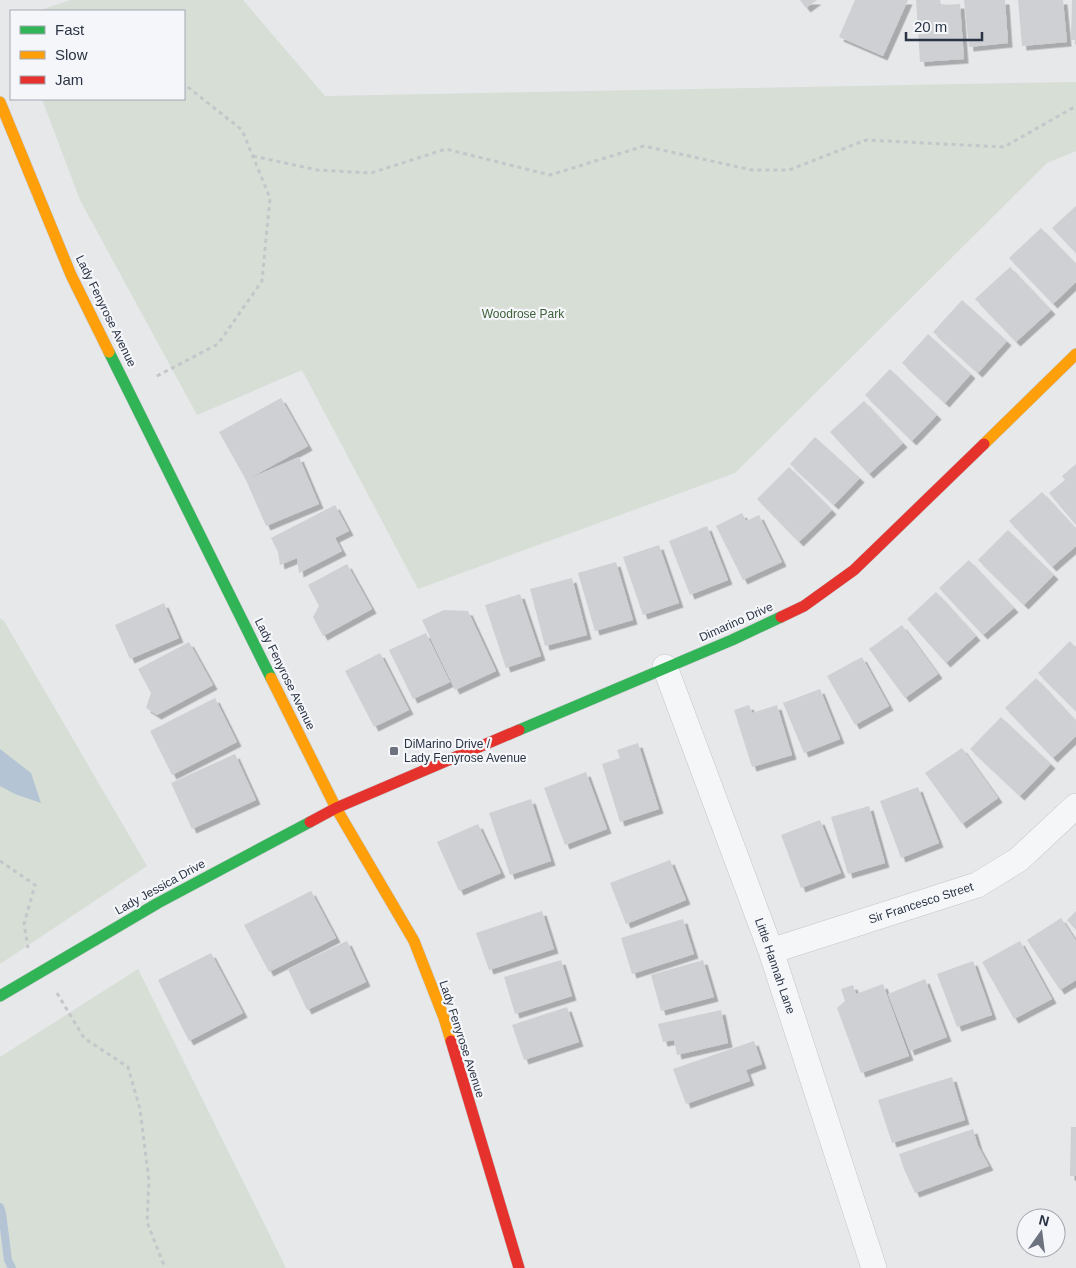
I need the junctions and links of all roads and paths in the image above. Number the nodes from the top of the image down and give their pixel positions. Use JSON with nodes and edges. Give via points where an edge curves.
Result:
{"nodes":[{"id":1,"x":185,"y":85,"type":"edge"},
{"id":2,"x":0,"y":102,"type":"edge"},
{"id":3,"x":1076,"y":106,"type":"edge"},
{"id":4,"x":253,"y":156,"type":"junction"},
{"id":5,"x":1076,"y":354,"type":"edge"},
{"id":6,"x":157,"y":376,"type":"dead end"},
{"id":7,"x":665,"y":667,"type":"junction"},
{"id":8,"x":1076,"y":806,"type":"edge"},
{"id":9,"x":336,"y":808,"type":"junction"},
{"id":10,"x":0,"y":861,"type":"edge"},
{"id":11,"x":771,"y":951,"type":"junction"},
{"id":12,"x":44,"y":970,"type":"junction"},
{"id":13,"x":0,"y":996,"type":"edge"},
{"id":14,"x":165,"y":1268,"type":"edge"},
{"id":15,"x":519,"y":1268,"type":"edge"},
{"id":16,"x":874,"y":1268,"type":"edge"}],
"edges":[{"from":1,"to":4,"type":"path","via":[[242,130]]},
{"from":2,"to":9,"type":"street","name":"Lady Fenyrose Avenue","via":[[72,274]]},
{"from":3,"to":4,"type":"path","via":[[1004,147],[866,140],[789,170],[752,170],[644,146],[550,175],[446,149],[371,173],[317,170]]},
{"from":4,"to":6,"type":"path","via":[[270,198],[262,280],[218,344]]},
{"from":5,"to":7,"type":"street","name":"Dimarino Drive","via":[[854,570],[804,606]]},
{"from":7,"to":9,"type":"street","name":"Dimarino Drive"},
{"from":7,"to":11,"type":"street","name":"Little Hannah Lane"},
{"from":8,"to":11,"type":"street","name":"Sir Francesco Street","via":[[1018,860],[978,885]]},
{"from":9,"to":12,"type":"street","name":"Lady Jessica Drive","via":[[158,903]]},
{"from":9,"to":15,"type":"street","name":"Lady Fenyrose Avenue","via":[[414,941],[444,1018]]},
{"from":10,"to":12,"type":"path","via":[[35,885],[24,924],[28,948]]},
{"from":11,"to":16,"type":"street","name":"Little Hannah Lane"},
{"from":12,"to":13,"type":"street","name":"Lady Jessica Drive"},
{"from":12,"to":14,"type":"path","via":[[84,1038],[128,1067],[140,1109],[149,1181],[147,1222]]}]}
